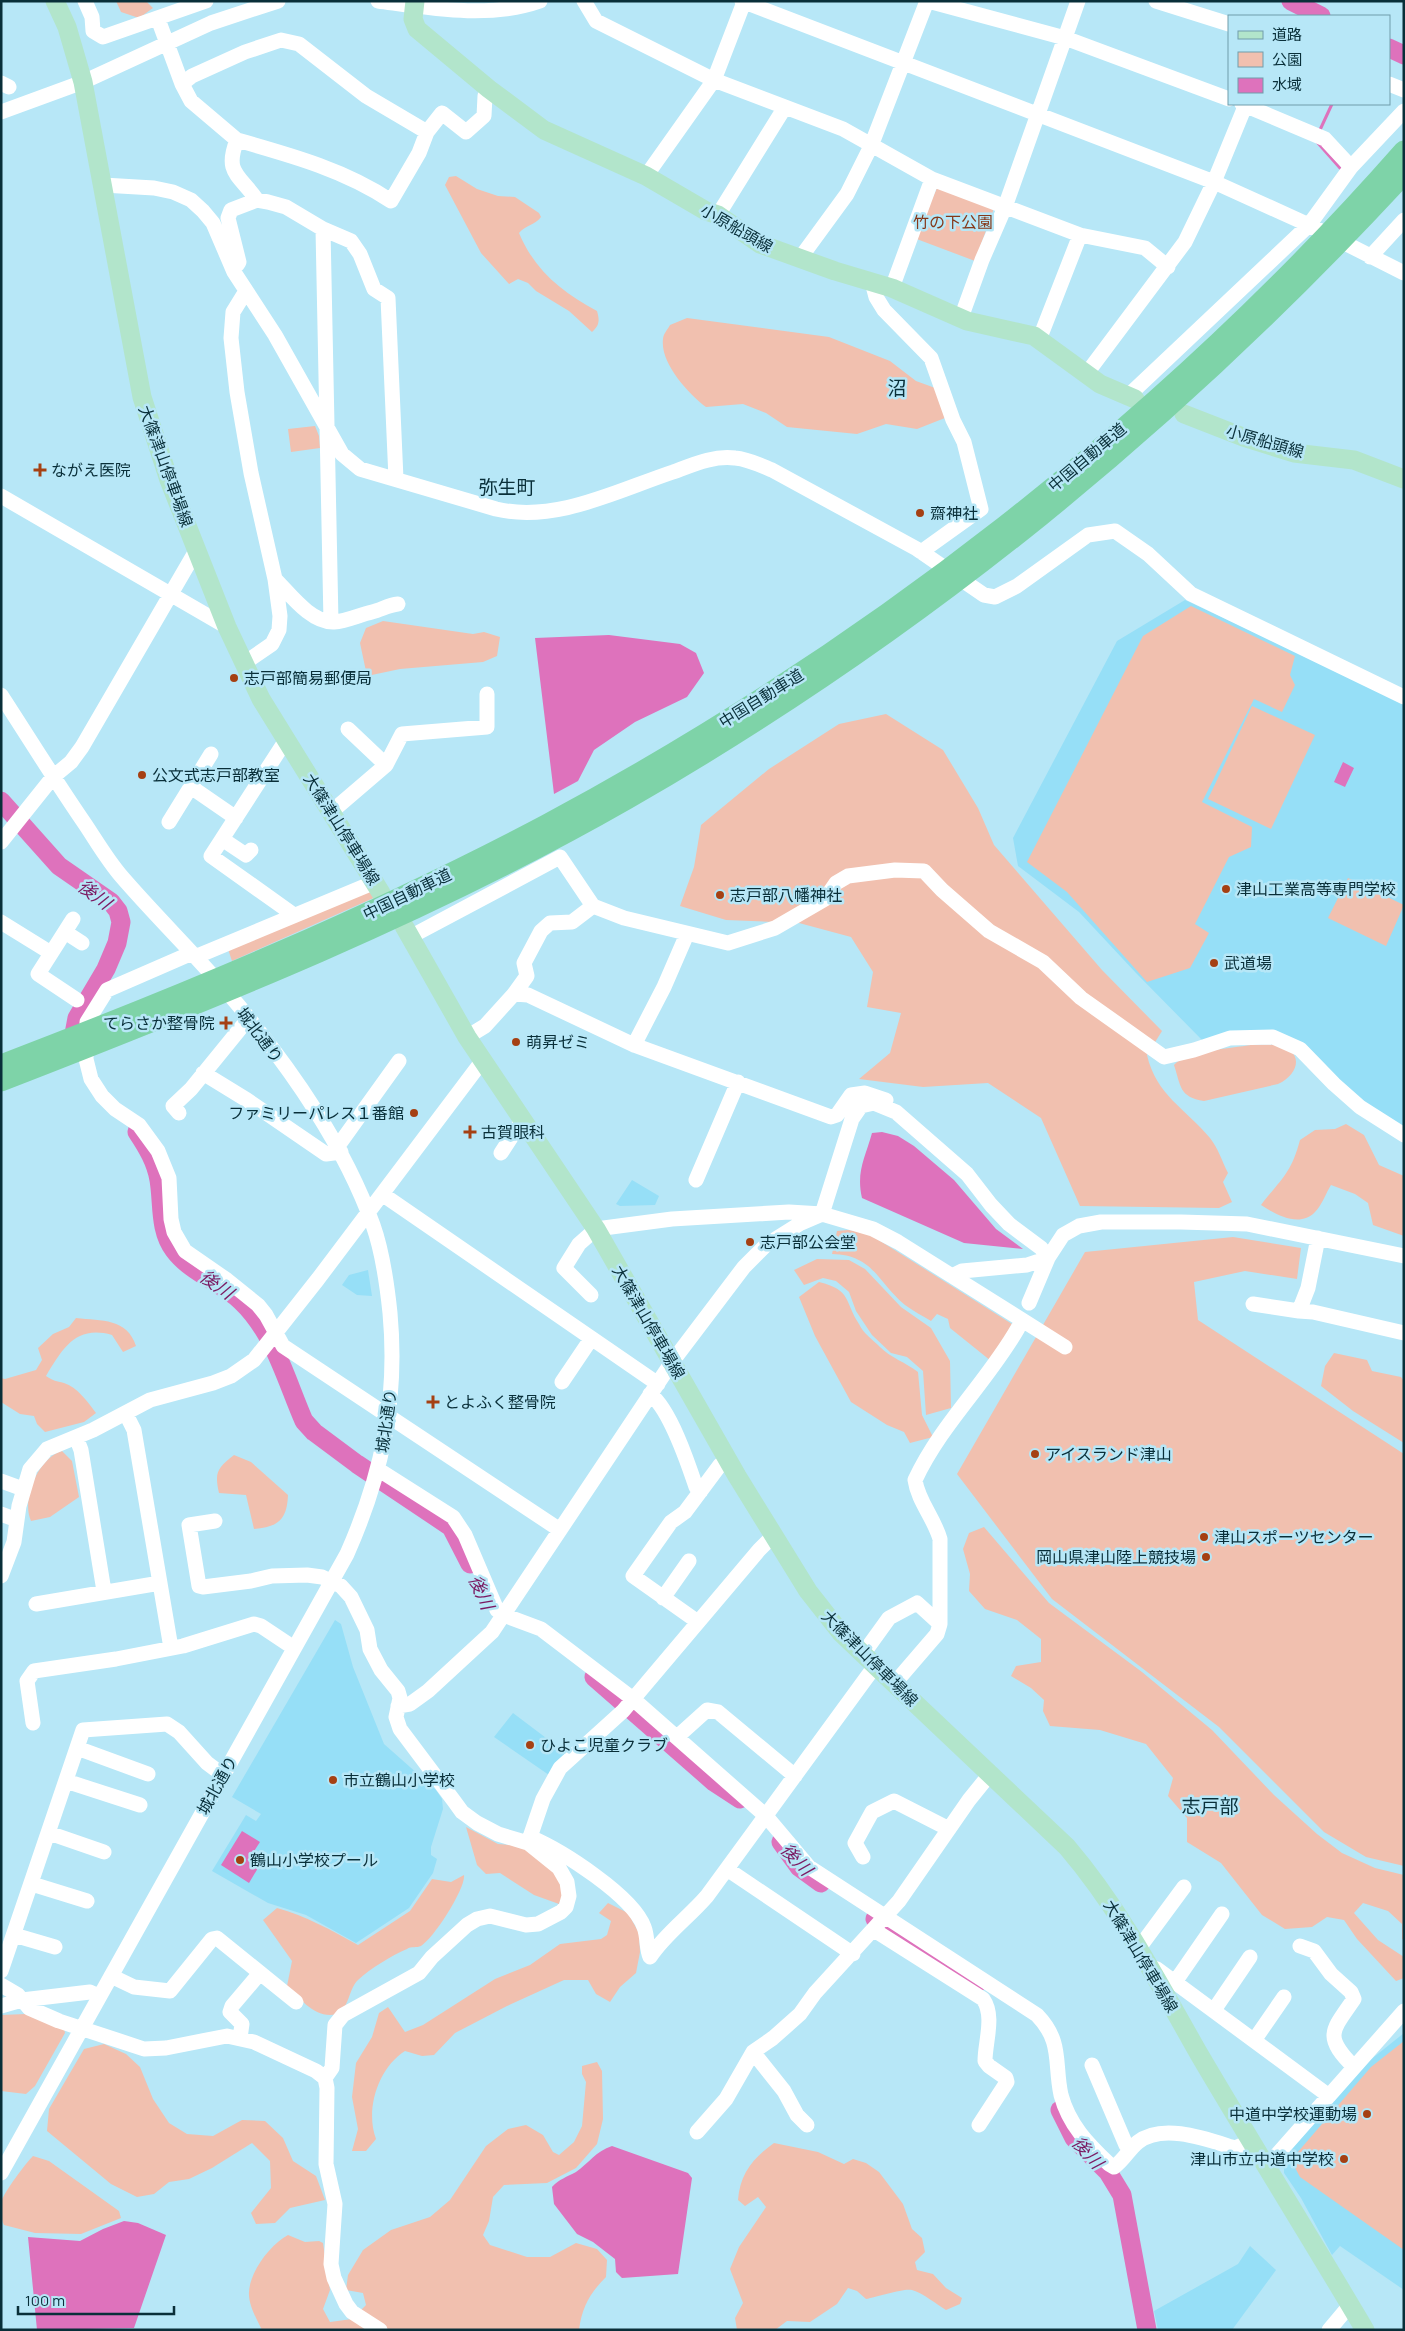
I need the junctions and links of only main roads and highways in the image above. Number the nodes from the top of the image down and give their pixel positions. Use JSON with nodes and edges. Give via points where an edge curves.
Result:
{"nodes":[{"id":1,"x":54,"y":1,"type":"edge"},
{"id":2,"x":415,"y":4,"type":"edge"},
{"id":3,"x":1404,"y":151,"type":"edge"},
{"id":4,"x":1404,"y":174,"type":"edge"},
{"id":5,"x":1351,"y":220,"type":"junction"},
{"id":6,"x":1131,"y":398,"type":"road end"},
{"id":7,"x":1184,"y":414,"type":"dead end"},
{"id":8,"x":1404,"y":479,"type":"edge"},
{"id":9,"x":378,"y":887,"type":"road end"},
{"id":10,"x":407,"y":931,"type":"road end"},
{"id":11,"x":50,"y":1054,"type":"junction"},
{"id":12,"x":1,"y":1065,"type":"edge"},
{"id":13,"x":1,"y":1081,"type":"edge"},
{"id":14,"x":1365,"y":2330,"type":"edge"}],
"edges":[{"from":1,"to":9,"type":"main road","name":"大篠津山停車場線","via":[[67,27],[83,82],[142,397],[169,480],[243,664],[330,814]]},
{"from":2,"to":6,"type":"main road","name":"小原船頭線","via":[[413,19],[417,29],[544,130],[646,176],[775,251],[892,288],[961,318],[1034,336],[1100,384]]},
{"from":3,"to":5,"type":"highway","name":"中国自動車道"},
{"from":4,"to":5,"type":"highway","name":"中国自動車道"},
{"from":5,"to":11,"type":"highway","name":"中国自動車道","via":[[1314,258],[1052,488],[935,579],[812,665],[682,748],[543,826],[246,976]]},
{"from":7,"to":8,"type":"main road","name":"小原船頭線","via":[[1294,453],[1354,460]]},
{"from":10,"to":14,"type":"main road","name":"大篠津山停車場線","via":[[467,1037],[596,1229],[808,1591],[841,1633],[1067,1846],[1110,1902]]},
{"from":11,"to":12,"type":"highway","name":"中国自動車道"},
{"from":11,"to":13,"type":"highway","name":"中国自動車道"}]}
